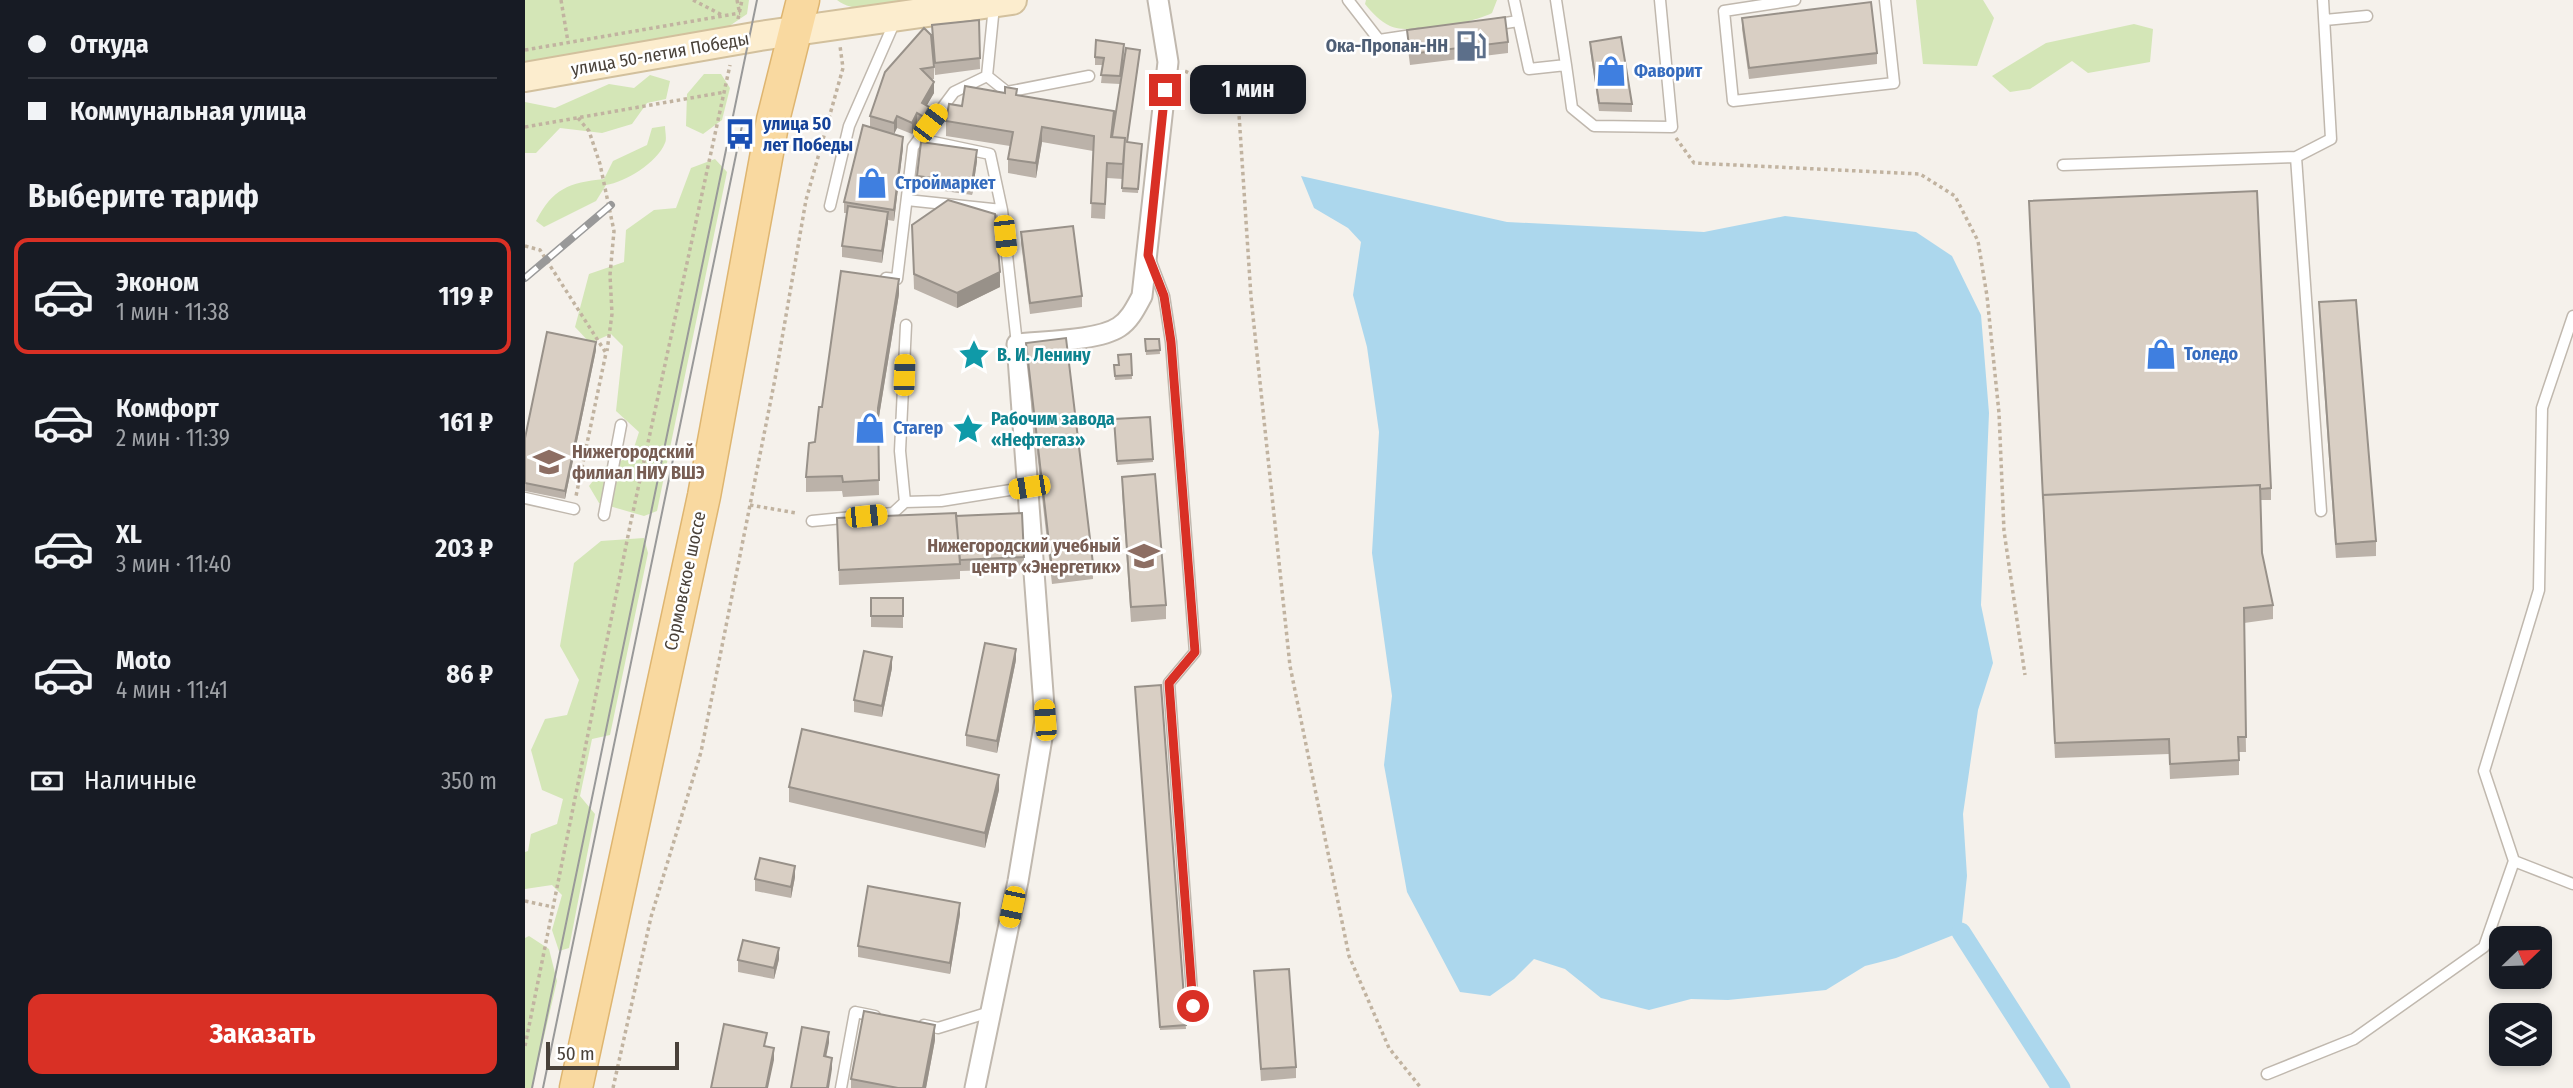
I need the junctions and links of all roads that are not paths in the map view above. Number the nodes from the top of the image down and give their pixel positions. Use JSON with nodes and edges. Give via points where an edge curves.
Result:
{"nodes":[{"id":1,"x":803,"y":0,"type":"edge"},
{"id":2,"x":1159,"y":0,"type":"edge"},
{"id":3,"x":1348,"y":0,"type":"edge"},
{"id":4,"x":1514,"y":0,"type":"edge"},
{"id":5,"x":1556,"y":0,"type":"edge"},
{"id":6,"x":1660,"y":0,"type":"edge"},
{"id":7,"x":1795,"y":0,"type":"edge"},
{"id":8,"x":1885,"y":0,"type":"edge"},
{"id":9,"x":2323,"y":0,"type":"edge"},
{"id":10,"x":1003,"y":1,"type":"edge"},
{"id":11,"x":2367,"y":16,"type":"dead end"},
{"id":12,"x":897,"y":17,"type":"junction"},
{"id":13,"x":2325,"y":20,"type":"junction"},
{"id":14,"x":1518,"y":22,"type":"junction"},
{"id":15,"x":1480,"y":26,"type":"edge"},
{"id":16,"x":795,"y":31,"type":"junction"},
{"id":17,"x":1429,"y":33,"type":"edge"},
{"id":18,"x":1566,"y":65,"type":"junction"},
{"id":19,"x":987,"y":76,"type":"junction"},
{"id":20,"x":1089,"y":76,"type":"dead end"},
{"id":21,"x":525,"y":77,"type":"edge"},
{"id":22,"x":901,"y":143,"type":"edge"},
{"id":23,"x":916,"y":143,"type":"junction"},
{"id":24,"x":2296,"y":157,"type":"junction"},
{"id":25,"x":2063,"y":165,"type":"dead end"},
{"id":26,"x":907,"y":200,"type":"junction"},
{"id":27,"x":830,"y":206,"type":"dead end"},
{"id":28,"x":1002,"y":209,"type":"junction"},
{"id":29,"x":1148,"y":255,"type":"junction"},
{"id":30,"x":873,"y":276,"type":"edge"},
{"id":31,"x":2573,"y":316,"type":"edge"},
{"id":32,"x":906,"y":325,"type":"dead end"},
{"id":33,"x":1017,"y":344,"type":"junction"},
{"id":34,"x":621,"y":425,"type":"dead end"},
{"id":35,"x":1029,"y":487,"type":"junction"},
{"id":36,"x":525,"y":498,"type":"edge"},
{"id":37,"x":905,"y":502,"type":"junction"},
{"id":38,"x":574,"y":509,"type":"road end"},
{"id":39,"x":2321,"y":511,"type":"dead end"},
{"id":40,"x":604,"y":515,"type":"dead end"},
{"id":41,"x":812,"y":521,"type":"dead end"},
{"id":42,"x":2514,"y":861,"type":"junction"},
{"id":43,"x":2573,"y":884,"type":"edge"},
{"id":44,"x":1193,"y":1006,"type":"dead end"},
{"id":45,"x":991,"y":1011,"type":"junction"},
{"id":46,"x":891,"y":1018,"type":"edge"},
{"id":47,"x":914,"y":1023,"type":"edge"},
{"id":48,"x":2267,"y":1074,"type":"dead end"},
{"id":49,"x":576,"y":1088,"type":"edge"},
{"id":50,"x":841,"y":1088,"type":"edge"},
{"id":51,"x":975,"y":1088,"type":"edge"}],
"edges":[{"from":1,"to":16,"type":"main road","name":"Сормовское шоссе"},
{"from":2,"to":29,"type":"street","via":[[1168,62]]},
{"from":3,"to":17,"type":"lane","via":[[1379,40]]},
{"from":4,"to":14,"type":"lane"},
{"from":5,"to":18,"type":"lane"},
{"from":6,"to":18,"type":"lane","via":[[1672,127],[1594,126],[1572,108]]},
{"from":7,"to":8,"type":"lane","via":[[1724,11],[1733,101],[1893,83]]},
{"from":9,"to":13,"type":"lane"},
{"from":10,"to":12,"type":"street","name":"улица 50-летия Победы"},
{"from":10,"to":19,"type":"lane"},
{"from":11,"to":13,"type":"lane"},
{"from":12,"to":16,"type":"street","name":"улица 50-летия Победы"},
{"from":12,"to":27,"type":"lane","via":[[854,127]]},
{"from":13,"to":24,"type":"lane","via":[[2331,139]]},
{"from":14,"to":15,"type":"lane"},
{"from":14,"to":18,"type":"lane","via":[[1529,69]]},
{"from":16,"to":21,"type":"street","name":"улица 50-летия Победы"},
{"from":16,"to":49,"type":"main road","name":"Сормовское шоссе","via":[[771,134],[704,496]]},
{"from":19,"to":20,"type":"lane","via":[[1007,92]]},
{"from":19,"to":23,"type":"lane","via":[[954,92]]},
{"from":22,"to":23,"type":"lane"},
{"from":23,"to":26,"type":"lane"},
{"from":23,"to":28,"type":"lane","via":[[990,154]]},
{"from":24,"to":25,"type":"lane"},
{"from":24,"to":39,"type":"lane"},
{"from":26,"to":28,"type":"lane"},
{"from":26,"to":30,"type":"lane","via":[[897,279]]},
{"from":28,"to":33,"type":"lane"},
{"from":29,"to":33,"type":"street","via":[[1142,296],[1120,327]]},
{"from":29,"to":44,"type":"lane","via":[[1164,296],[1171,342],[1195,652],[1169,683]]},
{"from":31,"to":42,"type":"lane","via":[[2542,408],[2539,590],[2484,771]]},
{"from":32,"to":37,"type":"lane","via":[[900,451]]},
{"from":33,"to":35,"type":"street"},
{"from":34,"to":40,"type":"lane"},
{"from":35,"to":37,"type":"lane"},
{"from":35,"to":45,"type":"street","via":[[1045,720]]},
{"from":36,"to":38,"type":"lane"},
{"from":37,"to":41,"type":"lane","via":[[893,513]]},
{"from":42,"to":43,"type":"lane"},
{"from":42,"to":48,"type":"lane","via":[[2484,947],[2354,1039]]},
{"from":45,"to":47,"type":"lane","via":[[938,1028]]},
{"from":45,"to":51,"type":"street"},
{"from":46,"to":50,"type":"lane","via":[[855,1012]]}]}
